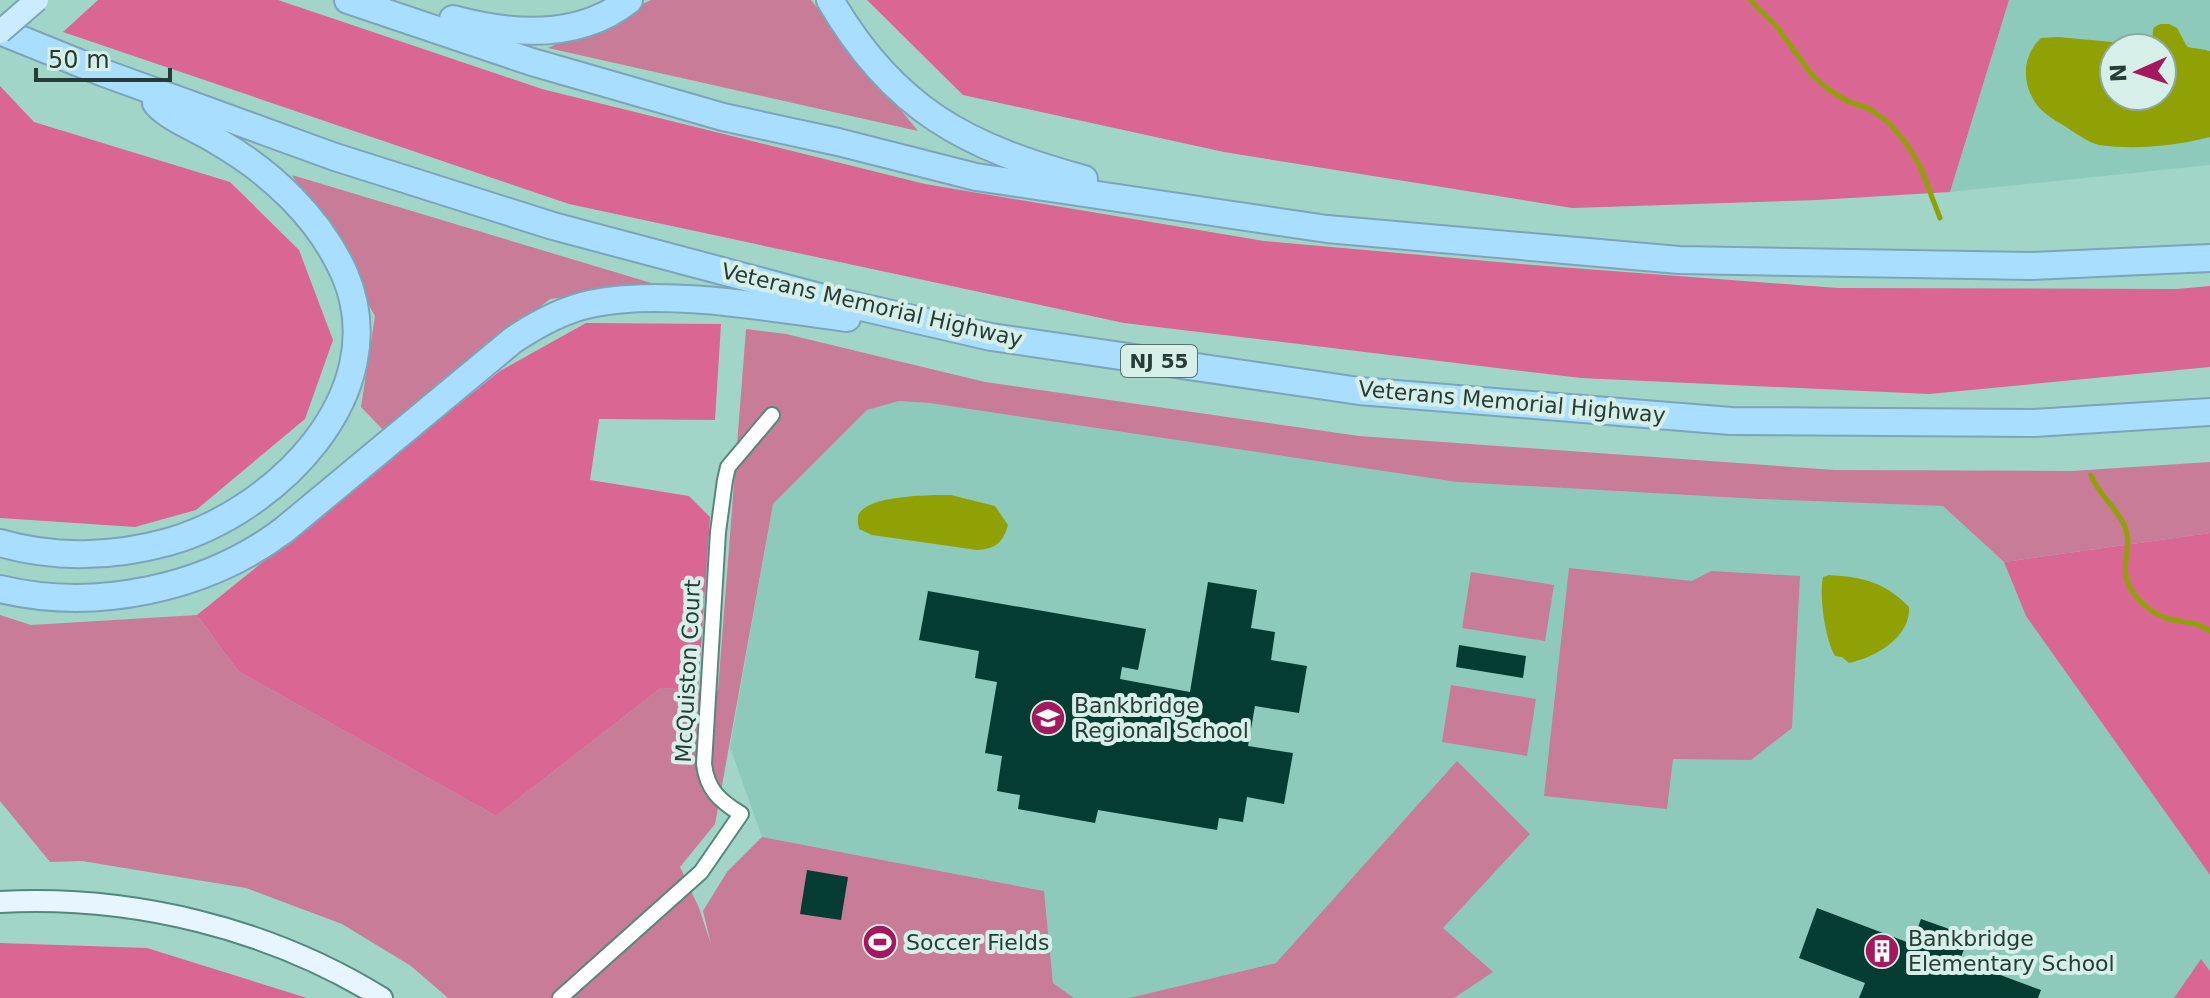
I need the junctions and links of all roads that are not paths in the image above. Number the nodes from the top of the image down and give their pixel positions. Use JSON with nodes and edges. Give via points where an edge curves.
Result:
{"nodes":[{"id":1,"x":37,"y":0,"type":"edge"},
{"id":2,"x":629,"y":0,"type":"edge"},
{"id":3,"x":830,"y":0,"type":"edge"},
{"id":4,"x":353,"y":2,"type":"edge"},
{"id":5,"x":0,"y":32,"type":"edge"},
{"id":6,"x":143,"y":87,"type":"junction"},
{"id":7,"x":1110,"y":197,"type":"junction"},
{"id":8,"x":2210,"y":258,"type":"edge"},
{"id":9,"x":888,"y":313,"type":"junction"},
{"id":10,"x":2210,"y":412,"type":"edge"},
{"id":11,"x":772,"y":415,"type":"dead end"},
{"id":12,"x":0,"y":543,"type":"edge"},
{"id":13,"x":0,"y":589,"type":"edge"},
{"id":14,"x":0,"y":902,"type":"edge"},
{"id":15,"x":382,"y":998,"type":"edge"},
{"id":16,"x":560,"y":998,"type":"edge"}],
"edges":[{"from":1,"to":5,"type":"main road","bridge":true},
{"from":2,"to":4,"type":"highway","via":[[589,23],[547,31],[484,27]]},
{"from":3,"to":7,"type":"highway","via":[[880,73],[928,113],[1008,156],[1090,181]]},
{"from":4,"to":7,"type":"highway","via":[[532,62],[723,117],[976,177]]},
{"from":5,"to":6,"type":"highway","name":"Veterans Memorial Highway","number":"NJ 55"},
{"from":6,"to":9,"type":"highway","name":"Veterans Memorial Highway","number":"NJ 55","via":[[335,157],[553,226]]},
{"from":6,"to":12,"type":"highway","via":[[159,107],[266,175],[325,237],[356,315],[349,378],[333,418],[308,452],[261,495],[206,528],[167,543],[103,553],[39,553]]},
{"from":7,"to":8,"type":"highway","via":[[1327,229],[1679,260],[2030,266]]},
{"from":9,"to":10,"type":"highway","name":"Veterans Memorial Highway","number":"NJ 55","via":[[991,337],[1359,391],[1731,421],[2034,423]]},
{"from":9,"to":13,"type":"highway","via":[[864,320],[653,298],[569,310],[513,340],[284,530],[229,562],[170,584],[108,596],[43,596]]},
{"from":11,"to":16,"type":"street","name":"McQuiston Court","via":[[728,467],[717,547],[704,764],[714,793],[741,814],[701,872]]},
{"from":14,"to":15,"type":"street","via":[[61,901],[157,911],[238,933],[349,978]]}]}
